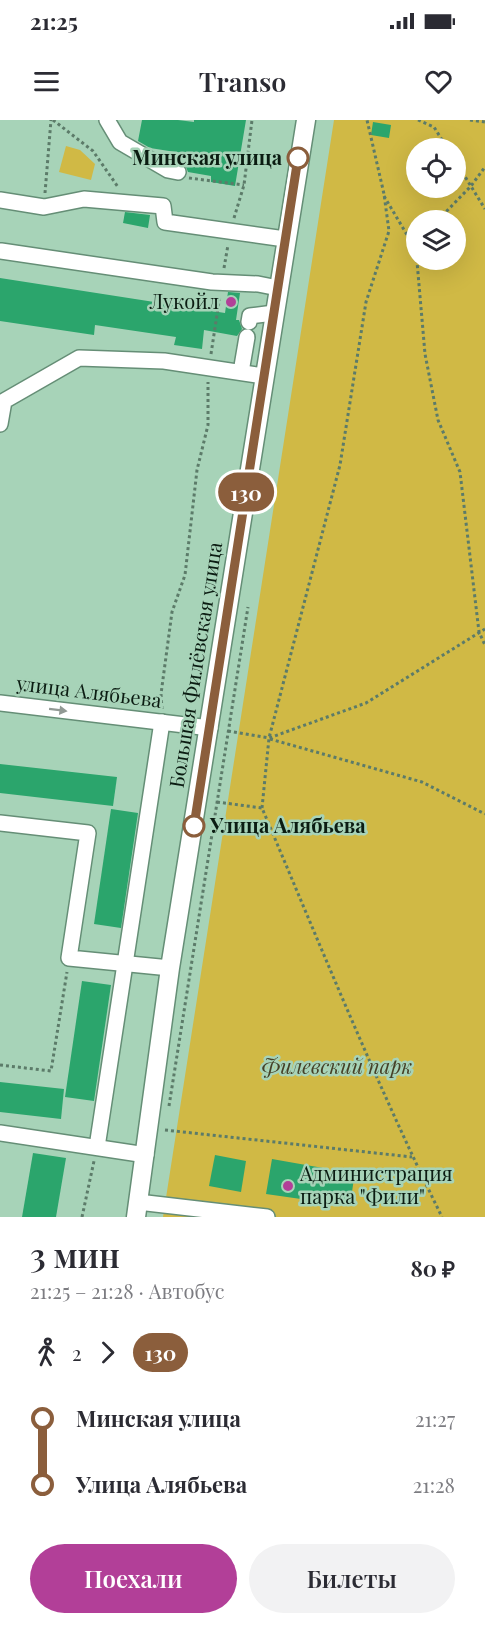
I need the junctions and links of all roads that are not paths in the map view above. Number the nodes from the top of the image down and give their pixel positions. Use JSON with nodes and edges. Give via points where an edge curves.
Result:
{"nodes":[{"id":1,"x":106,"y":120,"type":"edge"},
{"id":2,"x":306,"y":120,"type":"edge"},
{"id":3,"x":178,"y":172,"type":"road end"},
{"id":4,"x":0,"y":200,"type":"edge"},
{"id":5,"x":285,"y":239,"type":"junction"},
{"id":6,"x":1,"y":250,"type":"edge"},
{"id":7,"x":278,"y":288,"type":"junction"},
{"id":8,"x":274,"y":313,"type":"junction"},
{"id":9,"x":241,"y":372,"type":"junction"},
{"id":10,"x":264,"y":376,"type":"junction"},
{"id":11,"x":0,"y":424,"type":"edge"},
{"id":12,"x":0,"y":703,"type":"edge"},
{"id":13,"x":162,"y":722,"type":"junction"},
{"id":14,"x":210,"y":728,"type":"junction"},
{"id":15,"x":0,"y":823,"type":"edge"},
{"id":16,"x":126,"y":964,"type":"junction"},
{"id":17,"x":170,"y":968,"type":"junction"},
{"id":18,"x":0,"y":1133,"type":"edge"},
{"id":19,"x":97,"y":1147,"type":"junction"},
{"id":20,"x":146,"y":1155,"type":"junction"},
{"id":21,"x":137,"y":1210,"type":"edge"},
{"id":22,"x":267,"y":1217,"type":"edge"}],
"edges":[{"from":1,"to":3,"type":"street","via":[[120,142]]},
{"from":2,"to":5,"type":"main road","name":"Большая Филёвская улица"},
{"from":4,"to":5,"type":"street","via":[[44,207],[84,199],[163,207],[165,222]]},
{"from":5,"to":7,"type":"main road","name":"Большая Филёвская улица"},
{"from":6,"to":7,"type":"street"},
{"from":7,"to":8,"type":"main road","name":"Большая Филёвская улица"},
{"from":8,"to":9,"type":"street","via":[[250,316]]},
{"from":8,"to":10,"type":"main road","name":"Большая Филёвская улица"},
{"from":9,"to":10,"type":"street"},
{"from":9,"to":11,"type":"street","via":[[164,361],[79,358],[4,401]]},
{"from":10,"to":14,"type":"main road","name":"Большая Филёвская улица"},
{"from":12,"to":13,"type":"street","name":"улица Алябьева","one_way":true},
{"from":13,"to":14,"type":"street","name":"улица Алябьева"},
{"from":13,"to":16,"type":"street"},
{"from":14,"to":17,"type":"main road","name":"Большая Филёвская улица"},
{"from":15,"to":16,"type":"street","via":[[88,833],[69,958]]},
{"from":16,"to":17,"type":"street"},
{"from":16,"to":19,"type":"street"},
{"from":17,"to":20,"type":"main road","name":"Большая Филёвская улица"},
{"from":18,"to":19,"type":"street"},
{"from":19,"to":20,"type":"street"},
{"from":20,"to":21,"type":"main road","name":"Большая Филёвская улица"},
{"from":21,"to":22,"type":"street"}]}
